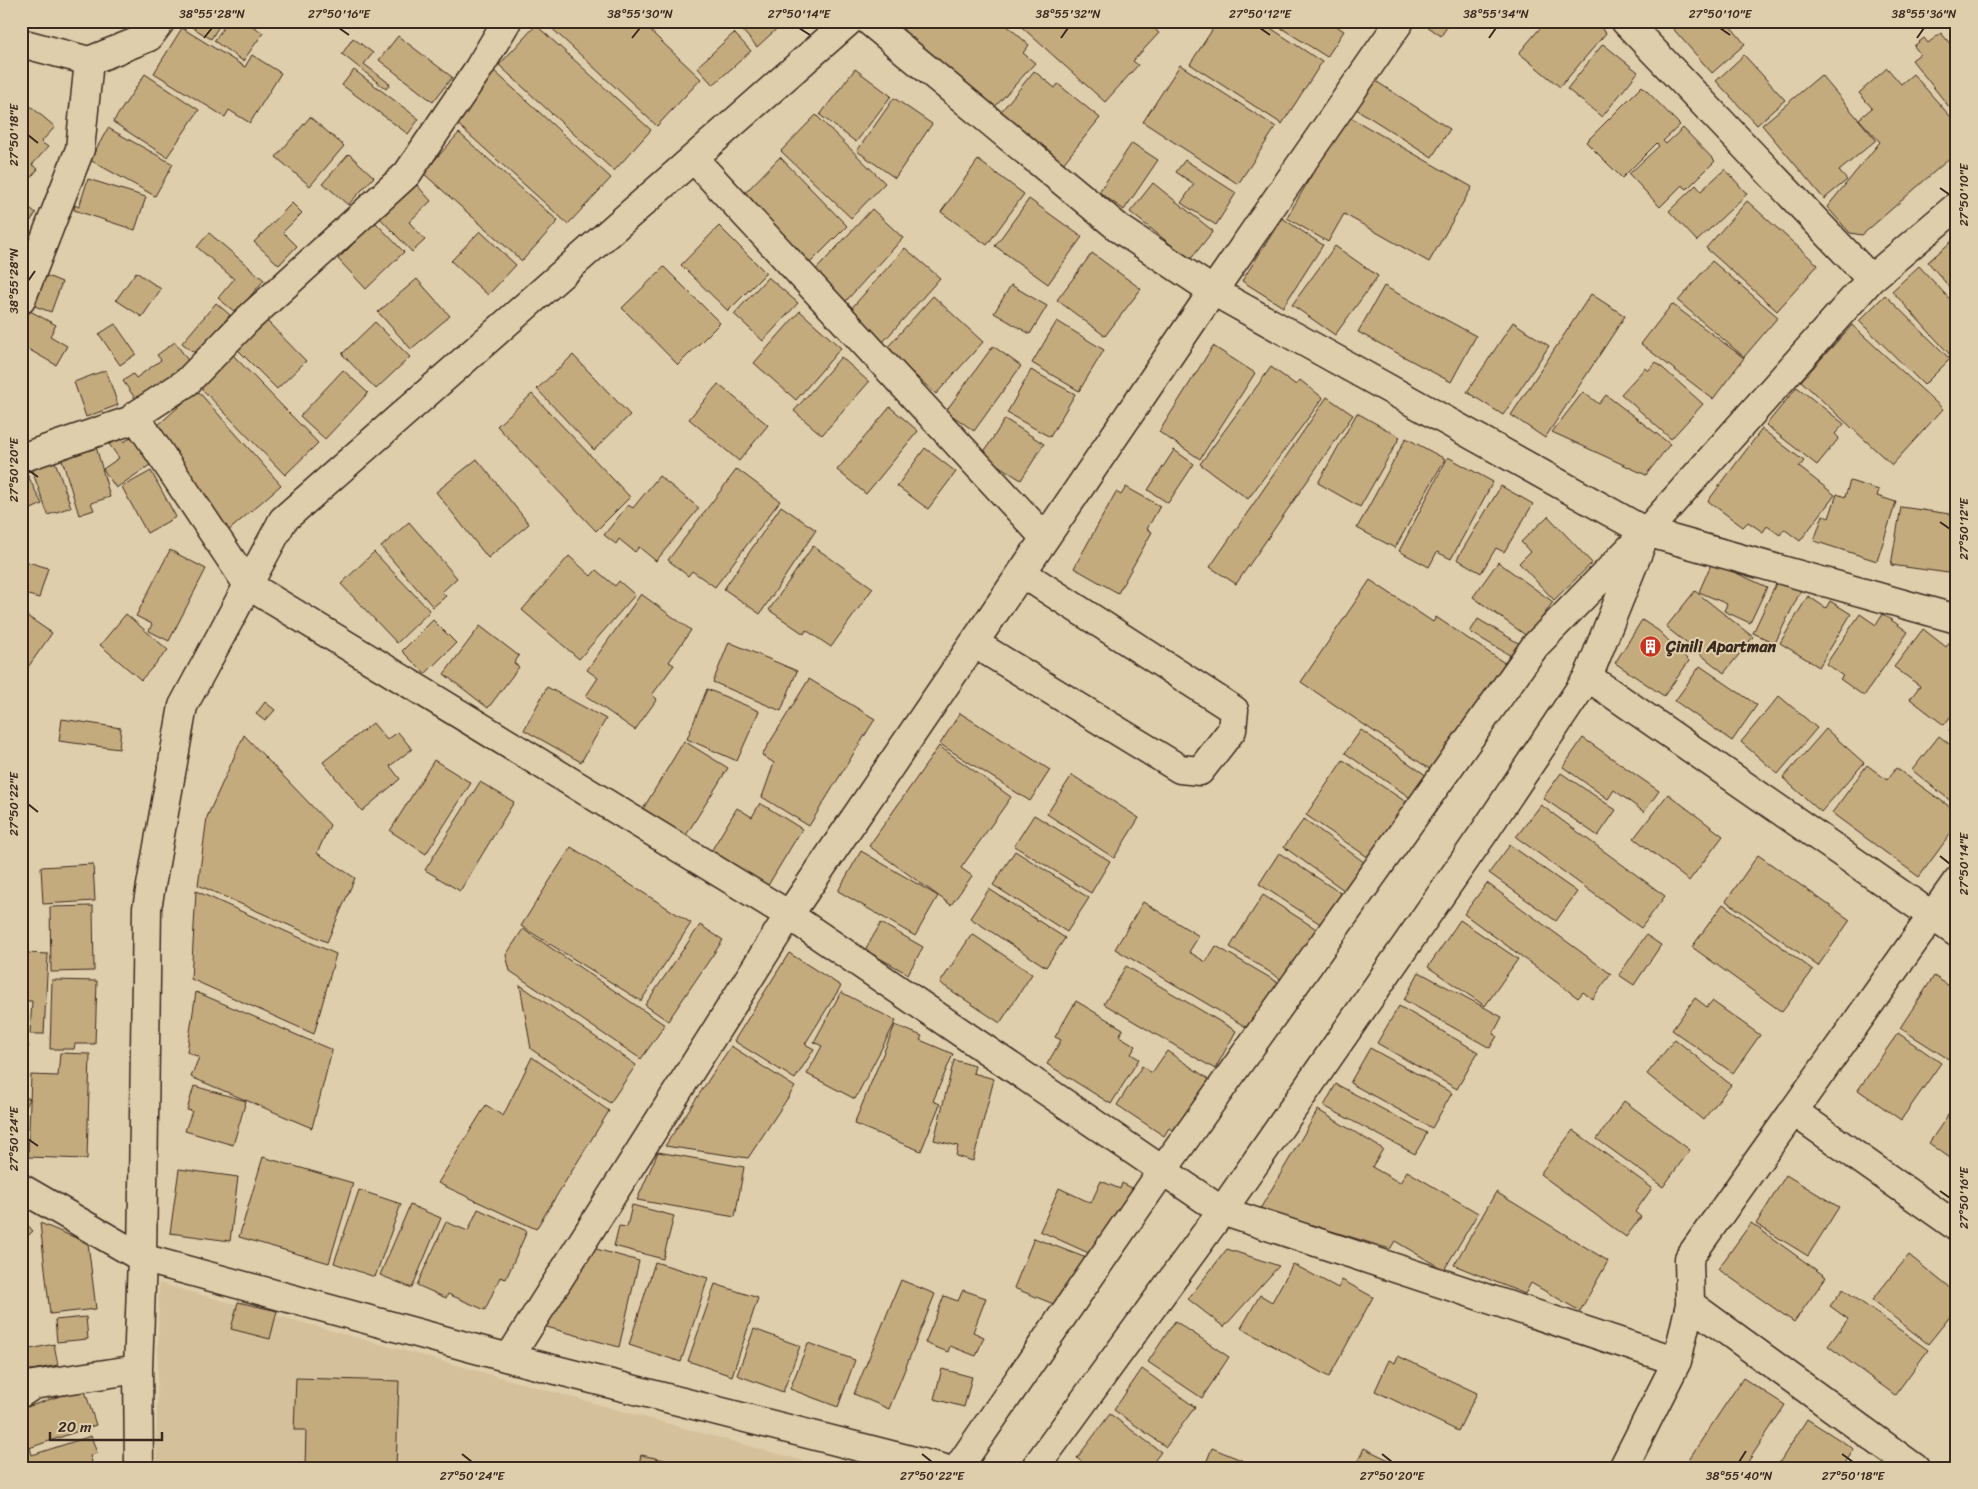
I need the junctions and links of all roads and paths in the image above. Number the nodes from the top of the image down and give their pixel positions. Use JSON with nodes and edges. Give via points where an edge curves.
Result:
{"nodes":[{"id":1,"x":161,"y":21,"type":"edge"},
{"id":2,"x":507,"y":21,"type":"edge"},
{"id":3,"x":1400,"y":21,"type":"edge"},
{"id":4,"x":1625,"y":21,"type":"edge"},
{"id":5,"x":851,"y":22,"type":"edge"},
{"id":6,"x":21,"y":43,"type":"edge"},
{"id":7,"x":89,"y":60,"type":"junction"},
{"id":8,"x":694,"y":159,"type":"junction"},
{"id":9,"x":1957,"y":206,"type":"edge"},
{"id":10,"x":1871,"y":279,"type":"junction"},
{"id":11,"x":1213,"y":291,"type":"junction"},
{"id":12,"x":21,"y":300,"type":"edge"},
{"id":13,"x":135,"y":416,"type":"junction"},
{"id":14,"x":21,"y":458,"type":"edge"},
{"id":15,"x":1646,"y":532,"type":"junction"},
{"id":16,"x":1045,"y":538,"type":"junction"},
{"id":17,"x":1022,"y":573,"type":"junction"},
{"id":18,"x":248,"y":585,"type":"junction"},
{"id":19,"x":1957,"y":619,"type":"edge"},
{"id":20,"x":974,"y":643,"type":"junction"},
{"id":21,"x":1588,"y":677,"type":"junction"},
{"id":22,"x":1957,"y":881,"type":"edge"},
{"id":23,"x":789,"y":915,"type":"junction"},
{"id":24,"x":1932,"y":917,"type":"junction"},
{"id":25,"x":1957,"y":933,"type":"edge"},
{"id":26,"x":1794,"y":1111,"type":"junction"},
{"id":27,"x":1163,"y":1170,"type":"junction"},
{"id":28,"x":21,"y":1188,"type":"edge"},
{"id":29,"x":1222,"y":1211,"type":"junction"},
{"id":30,"x":1957,"y":1227,"type":"edge"},
{"id":31,"x":142,"y":1258,"type":"junction"},
{"id":32,"x":1690,"y":1304,"type":"junction"},
{"id":33,"x":509,"y":1358,"type":"junction"},
{"id":34,"x":1677,"y":1361,"type":"junction"},
{"id":35,"x":138,"y":1369,"type":"junction"},
{"id":36,"x":21,"y":1393,"type":"edge"},
{"id":37,"x":139,"y":1468,"type":"edge"},
{"id":38,"x":942,"y":1468,"type":"edge"},
{"id":39,"x":958,"y":1468,"type":"edge"},
{"id":40,"x":1035,"y":1468,"type":"edge"},
{"id":41,"x":1623,"y":1468,"type":"edge"},
{"id":42,"x":1915,"y":1468,"type":"edge"}],
"edges":[{"from":1,"to":7,"type":"street","via":[[149,37]]},
{"from":2,"to":13,"type":"street","via":[[407,174],[247,320],[187,382]]},
{"from":3,"to":11,"type":"street"},
{"from":4,"to":10,"type":"street"},
{"from":5,"to":8,"type":"street"},
{"from":5,"to":11,"type":"street","via":[[1120,228]]},
{"from":6,"to":7,"type":"street"},
{"from":7,"to":12,"type":"street","via":[[80,149]]},
{"from":8,"to":16,"type":"street"},
{"from":8,"to":18,"type":"street","via":[[283,520]]},
{"from":9,"to":10,"type":"street"},
{"from":10,"to":15,"type":"street"},
{"from":11,"to":15,"type":"street"},
{"from":11,"to":16,"type":"street"},
{"from":13,"to":14,"type":"street","via":[[132,420]]},
{"from":13,"to":18,"type":"street"},
{"from":15,"to":19,"type":"street"},
{"from":15,"to":21,"type":"street"},
{"from":15,"to":27,"type":"street","via":[[1535,646]]},
{"from":16,"to":17,"type":"street"},
{"from":17,"to":20,"type":"street"},
{"from":17,"to":20,"type":"street","via":[[1234,710],[1232,730],[1200,771],[1180,769]]},
{"from":18,"to":23,"type":"street"},
{"from":18,"to":31,"type":"street","via":[[183,706],[147,908]]},
{"from":20,"to":23,"type":"street"},
{"from":21,"to":24,"type":"street"},
{"from":21,"to":29,"type":"street"},
{"from":22,"to":24,"type":"street"},
{"from":23,"to":27,"type":"street"},
{"from":23,"to":33,"type":"street"},
{"from":24,"to":25,"type":"street"},
{"from":24,"to":26,"type":"street"},
{"from":26,"to":30,"type":"street"},
{"from":26,"to":32,"type":"street","via":[[1689,1258]]},
{"from":27,"to":29,"type":"street"},
{"from":27,"to":39,"type":"street"},
{"from":28,"to":31,"type":"street"},
{"from":29,"to":34,"type":"street"},
{"from":29,"to":40,"type":"street"},
{"from":31,"to":33,"type":"street"},
{"from":31,"to":35,"type":"street"},
{"from":32,"to":34,"type":"street"},
{"from":32,"to":42,"type":"street"},
{"from":33,"to":38,"type":"street"},
{"from":34,"to":41,"type":"street"},
{"from":35,"to":36,"type":"street","via":[[33,1385]]},
{"from":35,"to":37,"type":"street"}]}
